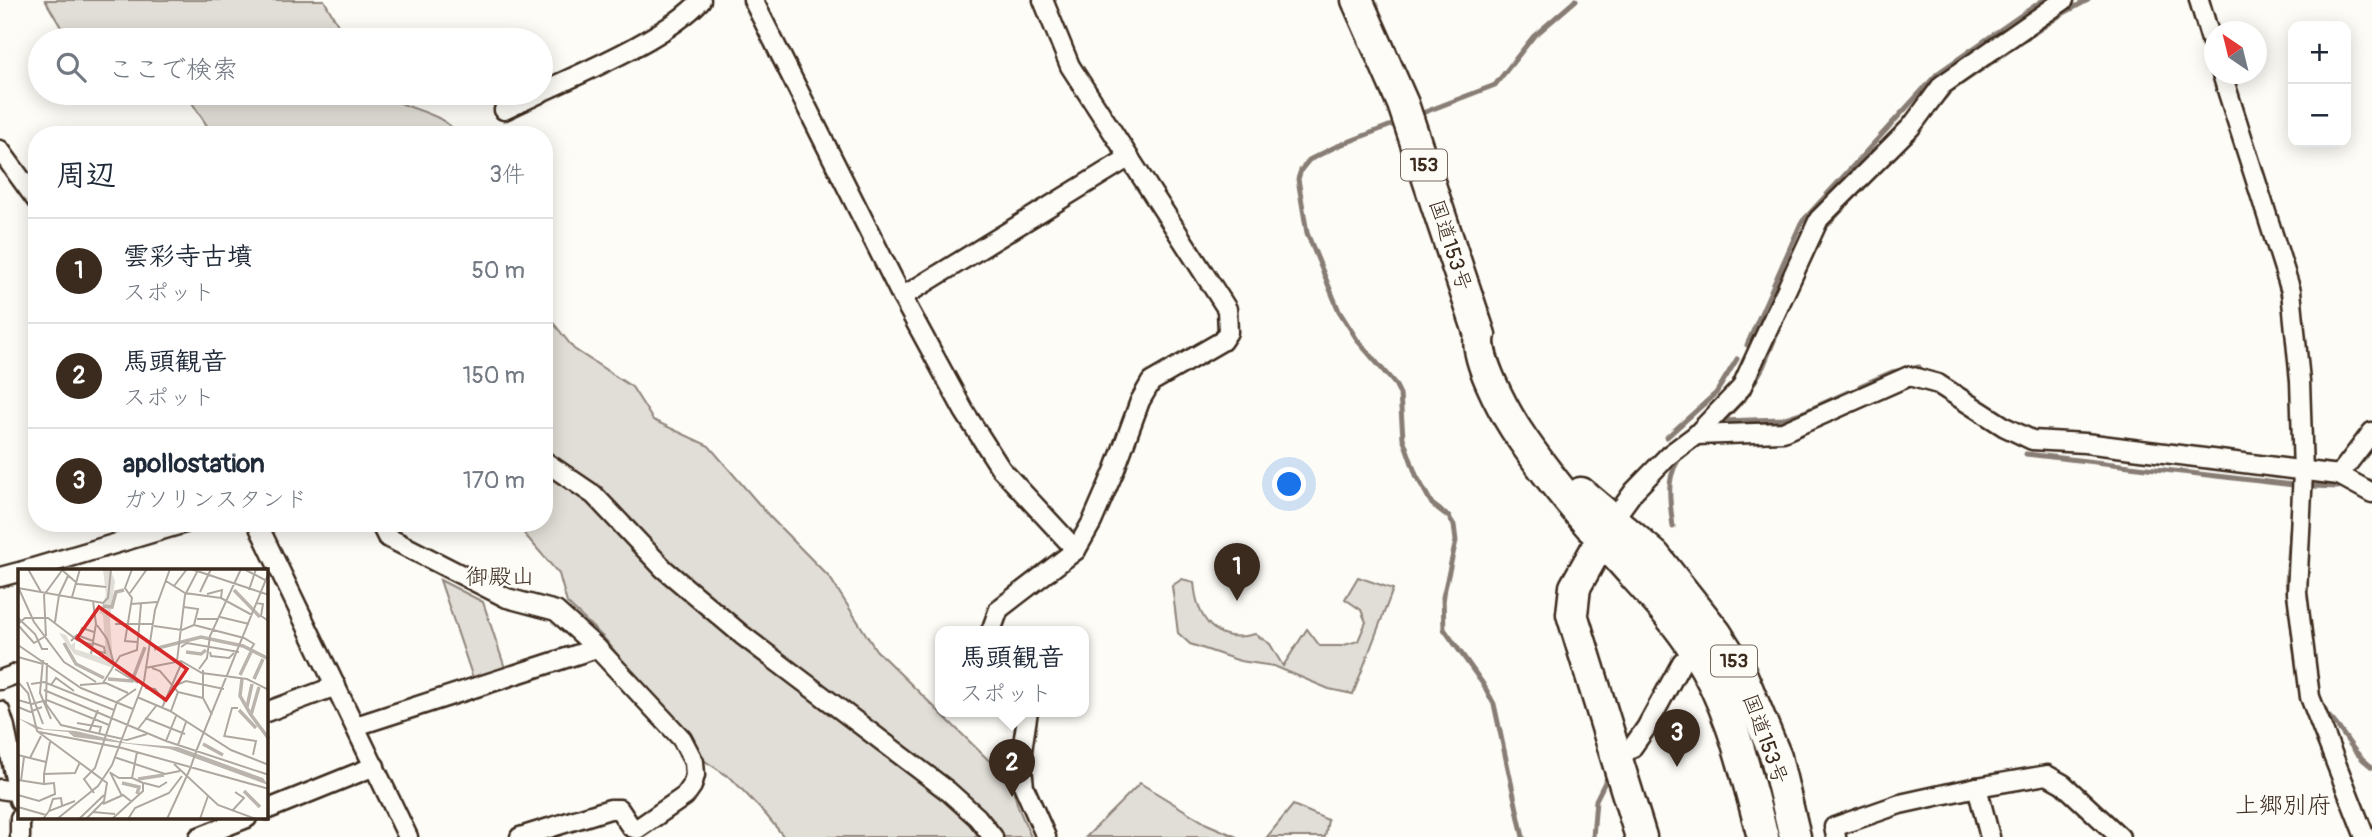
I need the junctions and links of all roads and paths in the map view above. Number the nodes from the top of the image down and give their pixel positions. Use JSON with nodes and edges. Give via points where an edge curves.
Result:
{"nodes":[{"id":1,"x":701,"y":0,"type":"edge"},
{"id":2,"x":752,"y":0,"type":"edge"},
{"id":3,"x":1043,"y":0,"type":"edge"},
{"id":4,"x":1357,"y":0,"type":"edge"},
{"id":5,"x":2064,"y":0,"type":"edge"},
{"id":6,"x":2199,"y":0,"type":"edge"},
{"id":7,"x":2205,"y":21,"type":"edge"},
{"id":8,"x":2225,"y":84,"type":"edge"},
{"id":9,"x":553,"y":87,"type":"edge"},
{"id":10,"x":515,"y":105,"type":"edge"},
{"id":11,"x":504,"y":110,"type":"dead end"},
{"id":12,"x":0,"y":150,"type":"edge"},
{"id":13,"x":1128,"y":158,"type":"junction"},
{"id":14,"x":28,"y":189,"type":"edge"},
{"id":15,"x":902,"y":297,"type":"junction"},
{"id":16,"x":2372,"y":432,"type":"edge"},
{"id":17,"x":1696,"y":435,"type":"junction"},
{"id":18,"x":553,"y":467,"type":"edge"},
{"id":19,"x":2303,"y":472,"type":"junction"},
{"id":20,"x":2339,"y":475,"type":"junction"},
{"id":21,"x":2372,"y":494,"type":"edge"},
{"id":22,"x":1607,"y":529,"type":"junction"},
{"id":23,"x":154,"y":532,"type":"edge"},
{"id":24,"x":260,"y":532,"type":"edge"},
{"id":25,"x":384,"y":532,"type":"edge"},
{"id":26,"x":1076,"y":550,"type":"junction"},
{"id":27,"x":28,"y":569,"type":"edge"},
{"id":28,"x":18,"y":572,"type":"edge"},
{"id":29,"x":273,"y":575,"type":"edge"},
{"id":30,"x":0,"y":577,"type":"edge"},
{"id":31,"x":992,"y":626,"type":"edge"},
{"id":32,"x":597,"y":648,"type":"junction"},
{"id":33,"x":1682,"y":662,"type":"dead end"},
{"id":34,"x":18,"y":673,"type":"edge"},
{"id":35,"x":0,"y":680,"type":"edge"},
{"id":36,"x":336,"y":686,"type":"junction"},
{"id":37,"x":0,"y":711,"type":"edge"},
{"id":38,"x":268,"y":711,"type":"edge"},
{"id":39,"x":1027,"y":717,"type":"edge"},
{"id":40,"x":356,"y":726,"type":"junction"},
{"id":41,"x":1616,"y":758,"type":"junction"},
{"id":42,"x":375,"y":766,"type":"junction"},
{"id":43,"x":1977,"y":787,"type":"junction"},
{"id":44,"x":18,"y":788,"type":"edge"},
{"id":45,"x":0,"y":789,"type":"edge"},
{"id":46,"x":18,"y":792,"type":"edge"},
{"id":47,"x":268,"y":809,"type":"edge"},
{"id":48,"x":242,"y":820,"type":"edge"},
{"id":49,"x":199,"y":837,"type":"edge"},
{"id":50,"x":408,"y":837,"type":"edge"},
{"id":51,"x":520,"y":837,"type":"edge"},
{"id":52,"x":993,"y":837,"type":"edge"},
{"id":53,"x":1046,"y":837,"type":"edge"},
{"id":54,"x":1641,"y":837,"type":"edge"},
{"id":55,"x":1763,"y":837,"type":"edge"},
{"id":56,"x":1795,"y":837,"type":"edge"},
{"id":57,"x":1836,"y":837,"type":"edge"},
{"id":58,"x":1990,"y":837,"type":"edge"},
{"id":59,"x":2120,"y":837,"type":"edge"},
{"id":60,"x":2365,"y":837,"type":"edge"}],
"edges":[{"from":1,"to":9,"type":"street","via":[[628,50]]},
{"from":2,"to":15,"type":"street"},
{"from":3,"to":13,"type":"street","via":[[1070,66]]},
{"from":4,"to":22,"type":"highway","name":"国道153号","number":"153","via":[[1403,104],[1480,335],[1486,338],[1515,407]]},
{"from":5,"to":17,"type":"street","via":[[1942,85],[1911,127],[1819,219],[1741,388]]},
{"from":6,"to":7,"type":"street"},
{"from":8,"to":19,"type":"street","via":[[2291,291]]},
{"from":10,"to":11,"type":"street"},
{"from":12,"to":14,"type":"street"},
{"from":13,"to":15,"type":"street"},
{"from":13,"to":26,"type":"street","via":[[1227,309],[1228,332],[1222,341],[1151,382]]},
{"from":15,"to":26,"type":"street","via":[[1001,470]]},
{"from":16,"to":20,"type":"street"},
{"from":17,"to":19,"type":"street","via":[[1783,432],[1909,376],[1938,384],[2005,428],[2032,440]]},
{"from":17,"to":22,"type":"street","via":[[1634,491]]},
{"from":18,"to":52,"type":"street","via":[[594,495],[664,569],[742,635],[948,791]]},
{"from":19,"to":20,"type":"street"},
{"from":19,"to":60,"type":"street","via":[[2297,593],[2310,697]]},
{"from":20,"to":21,"type":"street"},
{"from":22,"to":41,"type":"highway","via":[[1575,587],[1572,614]]},
{"from":22,"to":55,"type":"highway","name":"国道153号","number":"153","via":[[1698,654],[1742,758]]},
{"from":22,"to":56,"type":"highway","name":"国道153号","number":"153","via":[[1655,556],[1740,671],[1776,757]]},
{"from":23,"to":27,"type":"street"},
{"from":24,"to":29,"type":"street"},
{"from":25,"to":32,"type":"street","via":[[507,598],[556,611]]},
{"from":26,"to":31,"type":"street","via":[[999,609]]},
{"from":28,"to":30,"type":"street"},
{"from":29,"to":36,"type":"street"},
{"from":32,"to":40,"type":"street"},
{"from":32,"to":51,"type":"street","via":[[682,738],[694,762],[692,786],[637,830],[618,809],[610,809]]},
{"from":33,"to":41,"type":"street","via":[[1646,728],[1630,749]]},
{"from":34,"to":35,"type":"street"},
{"from":36,"to":38,"type":"street"},
{"from":36,"to":40,"type":"street"},
{"from":37,"to":44,"type":"street"},
{"from":39,"to":53,"type":"street","via":[[1021,757],[1024,787]]},
{"from":40,"to":42,"type":"street"},
{"from":41,"to":54,"type":"highway"},
{"from":42,"to":47,"type":"street"},
{"from":42,"to":50,"type":"street"},
{"from":43,"to":57,"type":"street","via":[[1900,804],[1833,827]]},
{"from":43,"to":58,"type":"street"},
{"from":43,"to":59,"type":"street","via":[[2047,775]]},
{"from":45,"to":46,"type":"street"},
{"from":48,"to":49,"type":"street"}]}
